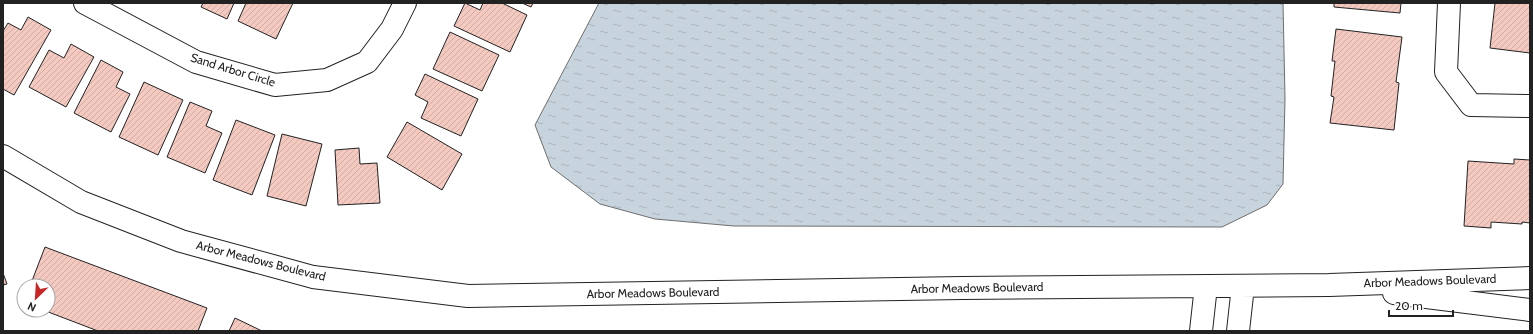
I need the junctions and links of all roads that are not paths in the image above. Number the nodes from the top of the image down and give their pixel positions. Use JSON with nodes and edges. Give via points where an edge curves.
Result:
{"nodes":[{"id":1,"x":85,"y":3,"type":"edge"},
{"id":2,"x":405,"y":3,"type":"edge"},
{"id":3,"x":1448,"y":3,"type":"edge"},
{"id":4,"x":1530,"y":106,"type":"edge"},
{"id":5,"x":3,"y":156,"type":"edge"},
{"id":6,"x":1530,"y":278,"type":"edge"},
{"id":7,"x":1330,"y":285,"type":"junction"},
{"id":8,"x":1206,"y":286,"type":"junction"},
{"id":9,"x":1243,"y":286,"type":"junction"},
{"id":10,"x":1530,"y":310,"type":"edge"},
{"id":11,"x":1201,"y":331,"type":"edge"},
{"id":12,"x":1238,"y":331,"type":"edge"}],
"edges":[{"from":1,"to":2,"type":"street","name":"Sand Arbor Circle","via":[[196,62],[275,85],[327,80],[367,62],[392,29]]},
{"from":3,"to":4,"type":"street","via":[[1446,72],[1471,105]]},
{"from":5,"to":8,"type":"street","name":"Arbor Meadows Boulevard","via":[[81,202],[181,241],[313,277],[468,296]]},
{"from":6,"to":7,"type":"street","name":"Arbor Meadows Boulevard"},
{"from":7,"to":9,"type":"street","name":"Arbor Meadows Boulevard"},
{"from":7,"to":10,"type":"street","name":"Arbor Meadows Boulevard"},
{"from":8,"to":9,"type":"street","name":"Arbor Meadows Boulevard"},
{"from":8,"to":11,"type":"street"},
{"from":9,"to":12,"type":"street"}]}
